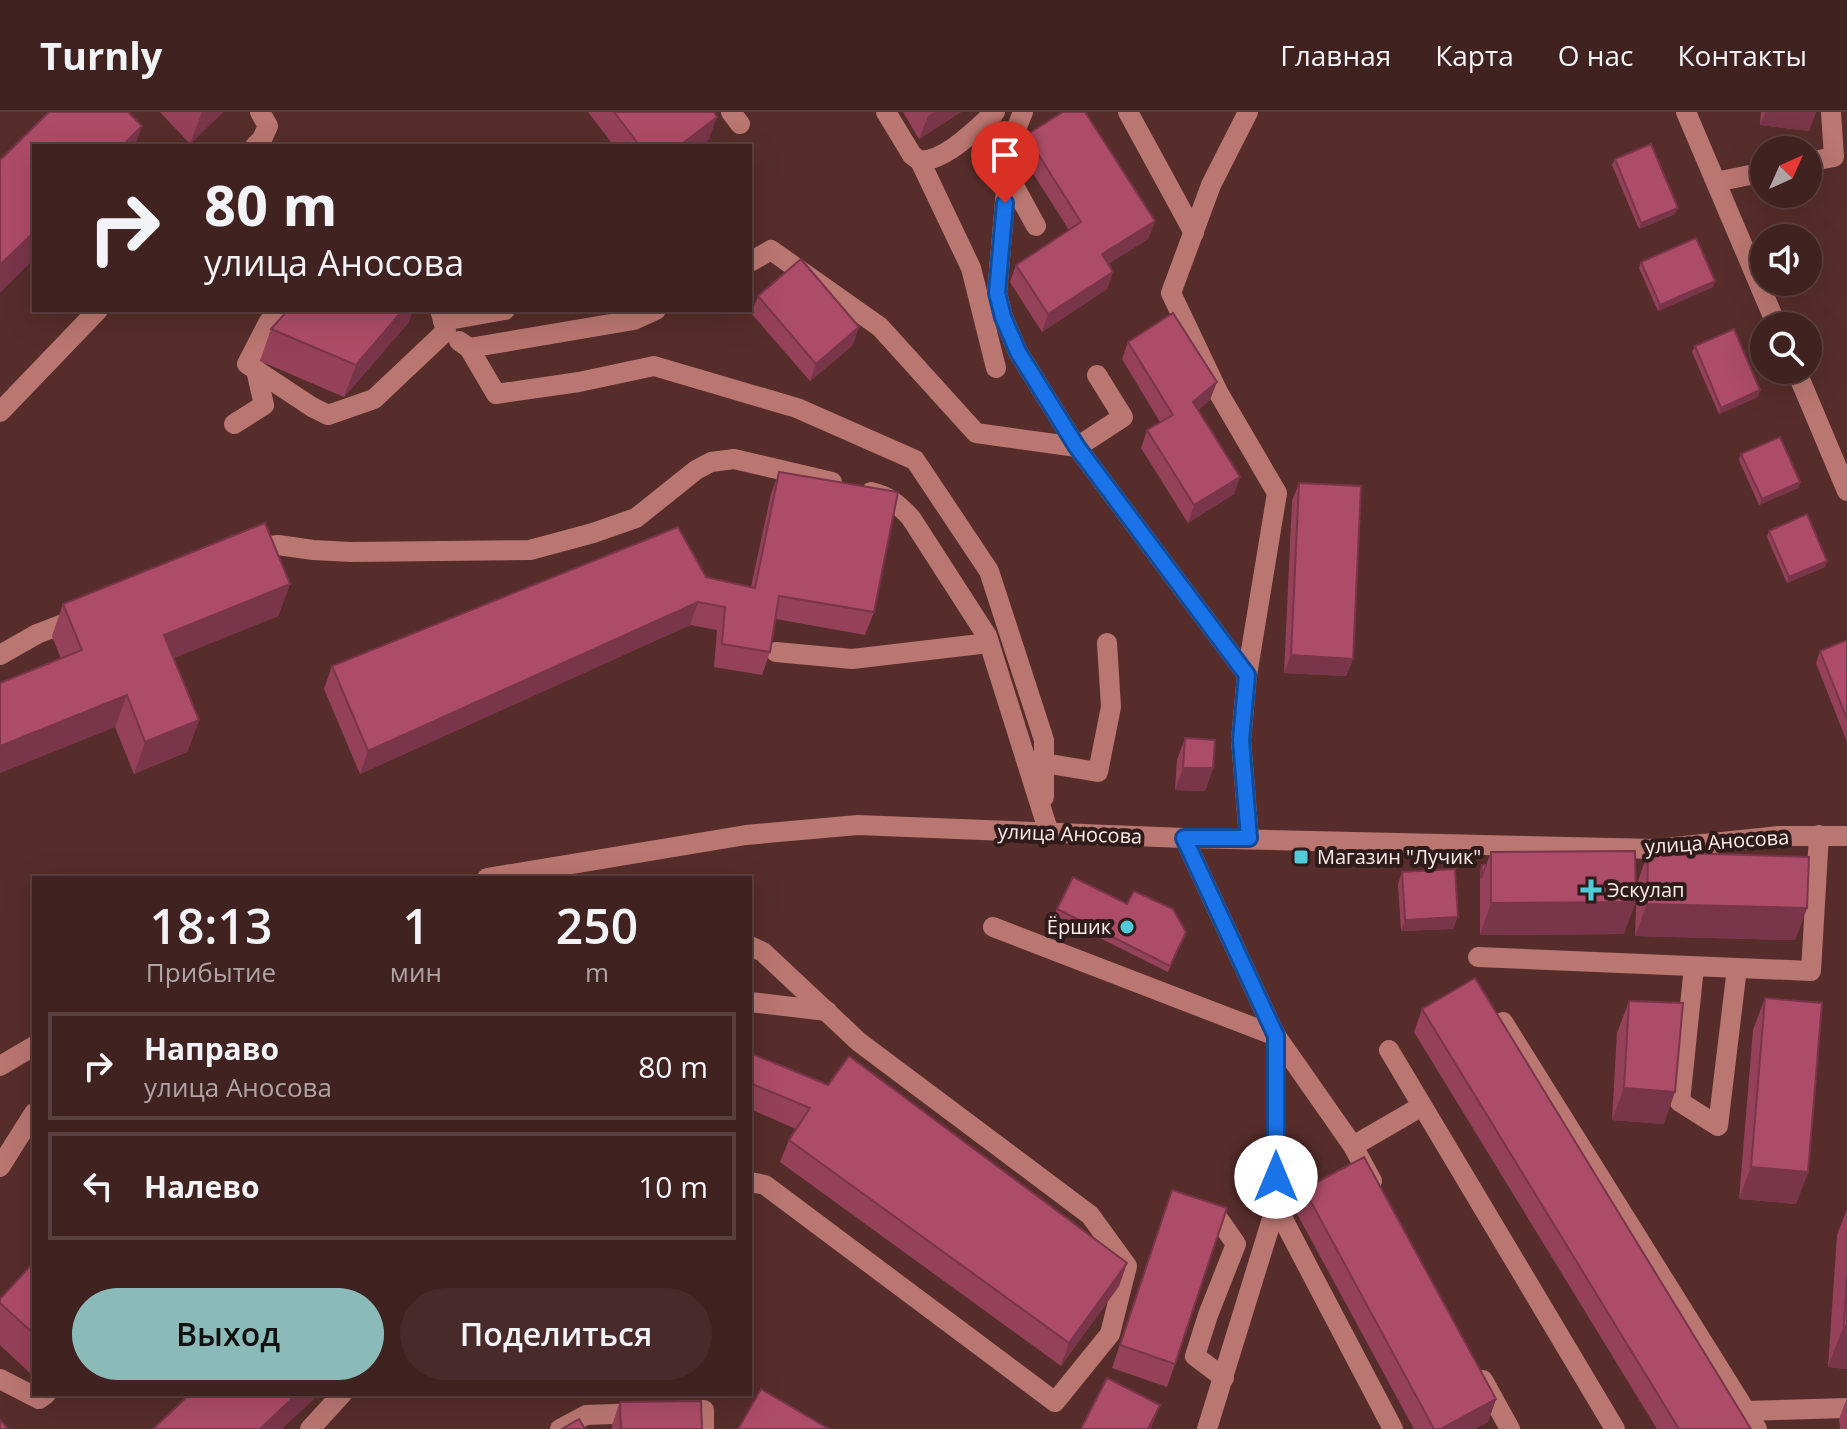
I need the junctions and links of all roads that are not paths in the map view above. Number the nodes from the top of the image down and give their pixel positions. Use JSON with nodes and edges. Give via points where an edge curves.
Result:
{"nodes":[{"id":1,"x":260,"y":112,"type":"edge"},
{"id":2,"x":886,"y":112,"type":"edge"},
{"id":3,"x":995,"y":112,"type":"edge"},
{"id":4,"x":1023,"y":112,"type":"edge"},
{"id":5,"x":1128,"y":112,"type":"edge"},
{"id":6,"x":1248,"y":112,"type":"edge"},
{"id":7,"x":1686,"y":112,"type":"edge"},
{"id":8,"x":1831,"y":112,"type":"edge"},
{"id":9,"x":257,"y":144,"type":"edge"},
{"id":10,"x":1822,"y":159,"type":"edge"},
{"id":11,"x":920,"y":161,"type":"junction"},
{"id":12,"x":1007,"y":173,"type":"junction"},
{"id":13,"x":1750,"y":175,"type":"edge"},
{"id":14,"x":1716,"y":182,"type":"junction"},
{"id":15,"x":1036,"y":226,"type":"dead end"},
{"id":16,"x":1194,"y":233,"type":"junction"},
{"id":17,"x":752,"y":261,"type":"edge"},
{"id":18,"x":96,"y":312,"type":"edge"},
{"id":19,"x":276,"y":312,"type":"edge"},
{"id":20,"x":494,"y":312,"type":"edge"},
{"id":21,"x":652,"y":312,"type":"edge"},
{"id":22,"x":1771,"y":312,"type":"edge"},
{"id":23,"x":443,"y":321,"type":"edge"},
{"id":24,"x":469,"y":348,"type":"junction"},
{"id":25,"x":996,"y":368,"type":"dead end"},
{"id":26,"x":256,"y":370,"type":"junction"},
{"id":27,"x":1097,"y":375,"type":"dead end"},
{"id":28,"x":1802,"y":384,"type":"edge"},
{"id":29,"x":2,"y":407,"type":"edge"},
{"id":30,"x":234,"y":424,"type":"dead end"},
{"id":31,"x":1077,"y":447,"type":"junction"},
{"id":32,"x":1847,"y":491,"type":"edge"},
{"id":33,"x":233,"y":558,"type":"edge"},
{"id":34,"x":93,"y":612,"type":"edge"},
{"id":35,"x":989,"y":643,"type":"junction"},
{"id":36,"x":1107,"y":643,"type":"dead end"},
{"id":37,"x":776,"y":652,"type":"edge"},
{"id":38,"x":0,"y":655,"type":"edge"},
{"id":39,"x":1247,"y":675,"type":"junction"},
{"id":40,"x":1044,"y":763,"type":"junction"},
{"id":41,"x":1046,"y":826,"type":"junction"},
{"id":42,"x":1819,"y":835,"type":"junction"},
{"id":43,"x":1847,"y":836,"type":"edge"},
{"id":44,"x":1184,"y":838,"type":"junction"},
{"id":45,"x":1249,"y":838,"type":"junction"},
{"id":46,"x":572,"y":865,"type":"junction"},
{"id":47,"x":500,"y":876,"type":"edge"},
{"id":48,"x":596,"y":876,"type":"edge"},
{"id":49,"x":993,"y":927,"type":"dead end"},
{"id":50,"x":752,"y":947,"type":"edge"},
{"id":51,"x":1478,"y":957,"type":"dead end"},
{"id":52,"x":1694,"y":967,"type":"junction"},
{"id":53,"x":1737,"y":968,"type":"junction"},
{"id":54,"x":752,"y":1002,"type":"edge"},
{"id":55,"x":827,"y":1011,"type":"junction"},
{"id":56,"x":1503,"y":1022,"type":"edge"},
{"id":57,"x":1276,"y":1036,"type":"junction"},
{"id":58,"x":32,"y":1047,"type":"edge"},
{"id":59,"x":1389,"y":1050,"type":"dead end"},
{"id":60,"x":0,"y":1066,"type":"edge"},
{"id":61,"x":1422,"y":1106,"type":"junction"},
{"id":62,"x":32,"y":1116,"type":"edge"},
{"id":63,"x":1353,"y":1146,"type":"junction"},
{"id":64,"x":0,"y":1167,"type":"edge"},
{"id":65,"x":752,"y":1182,"type":"edge"},
{"id":66,"x":1384,"y":1201,"type":"edge"},
{"id":67,"x":1276,"y":1206,"type":"junction"},
{"id":68,"x":1215,"y":1214,"type":"edge"},
{"id":69,"x":1476,"y":1367,"type":"edge"},
{"id":70,"x":1224,"y":1378,"type":"junction"},
{"id":71,"x":0,"y":1379,"type":"edge"},
{"id":72,"x":32,"y":1395,"type":"edge"},
{"id":73,"x":340,"y":1396,"type":"edge"},
{"id":74,"x":1847,"y":1408,"type":"edge"},
{"id":75,"x":1746,"y":1411,"type":"junction"},
{"id":76,"x":1504,"y":1427,"type":"edge"},
{"id":77,"x":310,"y":1429,"type":"edge"},
{"id":78,"x":560,"y":1429,"type":"edge"},
{"id":79,"x":704,"y":1429,"type":"edge"},
{"id":80,"x":1208,"y":1429,"type":"edge"},
{"id":81,"x":1393,"y":1429,"type":"edge"},
{"id":82,"x":1615,"y":1429,"type":"edge"},
{"id":83,"x":1757,"y":1429,"type":"edge"}],
"edges":[{"from":1,"to":9,"type":"street","via":[[268,126]]},
{"from":2,"to":11,"type":"street"},
{"from":3,"to":11,"type":"street","via":[[957,145],[931,161]]},
{"from":4,"to":12,"type":"street","via":[[1010,144]]},
{"from":5,"to":16,"type":"street"},
{"from":6,"to":16,"type":"street","via":[[1211,185]]},
{"from":7,"to":14,"type":"street"},
{"from":8,"to":10,"type":"street","via":[[1834,157]]},
{"from":11,"to":25,"type":"street","via":[[971,268]]},
{"from":12,"to":15,"type":"street"},
{"from":12,"to":31,"type":"street","via":[[997,293],[1003,317],[1018,352]]},
{"from":13,"to":14,"type":"street"},
{"from":14,"to":22,"type":"street"},
{"from":16,"to":39,"type":"street","via":[[1171,293],[1218,392],[1277,493]]},
{"from":17,"to":31,"type":"street","via":[[771,250],[880,327],[976,433]]},
{"from":18,"to":29,"type":"street"},
{"from":19,"to":26,"type":"street","via":[[247,364]]},
{"from":20,"to":23,"type":"street"},
{"from":21,"to":24,"type":"street","via":[[634,320]]},
{"from":23,"to":24,"type":"street"},
{"from":23,"to":26,"type":"street","via":[[374,399],[328,415]]},
{"from":24,"to":40,"type":"street","via":[[496,394],[654,366],[797,408],[915,460],[989,571],[1044,740]]},
{"from":26,"to":30,"type":"street","via":[[264,405]]},
{"from":27,"to":31,"type":"street","via":[[1123,417]]},
{"from":28,"to":32,"type":"street"},
{"from":31,"to":39,"type":"street"},
{"from":33,"to":35,"type":"street","via":[[278,545],[351,552],[530,550],[636,518],[696,470],[734,459],[881,494],[898,503]]},
{"from":34,"to":38,"type":"street"},
{"from":35,"to":37,"type":"street","via":[[852,659]]},
{"from":35,"to":41,"type":"street"},
{"from":36,"to":40,"type":"street","via":[[1111,707],[1098,772]]},
{"from":39,"to":45,"type":"street","via":[[1241,740]]},
{"from":40,"to":41,"type":"street"},
{"from":41,"to":44,"type":"street","name":"улица Аносова"},
{"from":41,"to":46,"type":"street","name":"улица Аносова","via":[[858,825],[746,835]]},
{"from":42,"to":43,"type":"street","name":"улица Аносова"},
{"from":42,"to":45,"type":"street","name":"улица Аносова","via":[[1656,849]]},
{"from":42,"to":53,"type":"street","via":[[1811,971]]},
{"from":44,"to":45,"type":"street","name":"улица Аносова"},
{"from":44,"to":57,"type":"street"},
{"from":46,"to":47,"type":"street","name":"улица Аносова"},
{"from":46,"to":48,"type":"street"},
{"from":49,"to":57,"type":"street"},
{"from":50,"to":55,"type":"street"},
{"from":51,"to":52,"type":"street"},
{"from":52,"to":53,"type":"street"},
{"from":52,"to":53,"type":"street","via":[[1680,1102],[1718,1126]]},
{"from":54,"to":55,"type":"street"},
{"from":55,"to":65,"type":"street","via":[[859,1042],[1090,1215],[1127,1266],[1110,1334],[1055,1402],[765,1185]]},
{"from":56,"to":75,"type":"street"},
{"from":57,"to":63,"type":"street"},
{"from":57,"to":67,"type":"street"},
{"from":58,"to":60,"type":"street"},
{"from":59,"to":61,"type":"street"},
{"from":61,"to":63,"type":"street"},
{"from":61,"to":82,"type":"street"},
{"from":62,"to":64,"type":"street"},
{"from":63,"to":66,"type":"street"},
{"from":67,"to":70,"type":"street"},
{"from":67,"to":81,"type":"street"},
{"from":68,"to":70,"type":"street","via":[[1236,1244],[1195,1356]]},
{"from":69,"to":76,"type":"street"},
{"from":70,"to":80,"type":"street"},
{"from":71,"to":72,"type":"street"},
{"from":73,"to":77,"type":"street"},
{"from":74,"to":75,"type":"street"},
{"from":75,"to":83,"type":"street"},
{"from":78,"to":79,"type":"street","via":[[586,1415],[704,1410]]}]}
